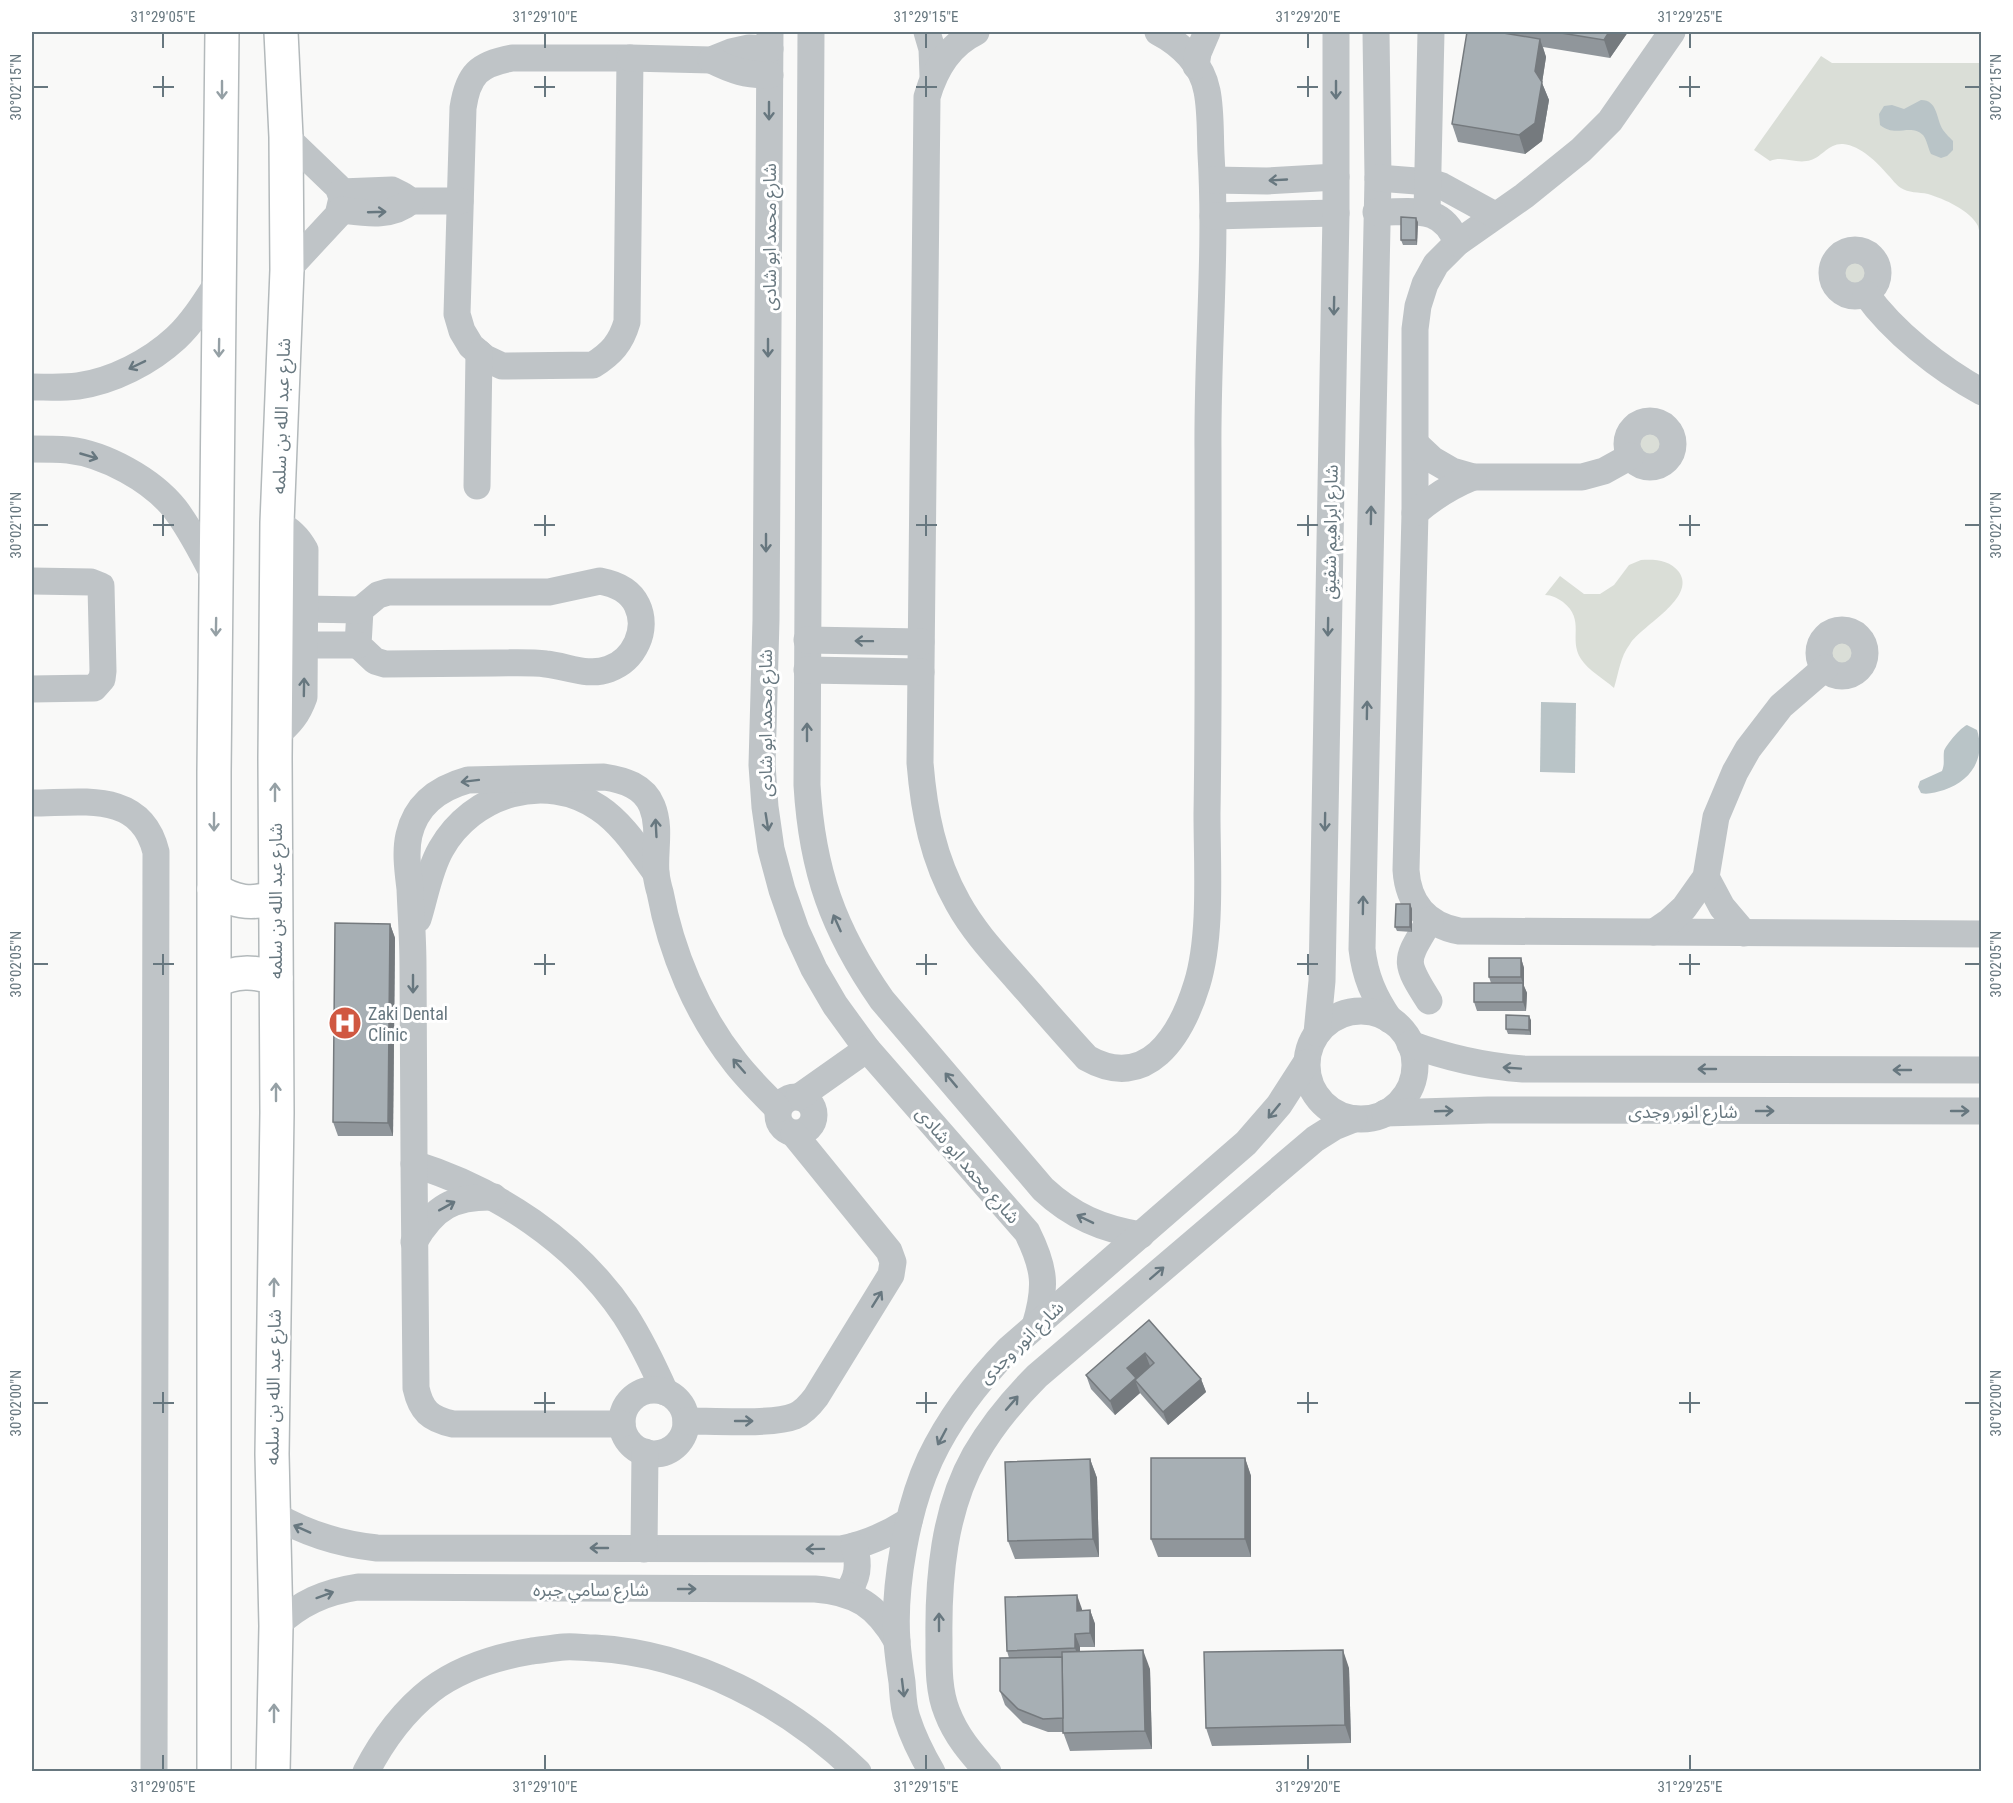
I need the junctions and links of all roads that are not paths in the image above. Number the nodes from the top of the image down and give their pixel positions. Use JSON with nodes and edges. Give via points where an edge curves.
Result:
{"nodes":[{"id":1,"x":222,"y":32,"type":"edge"},
{"id":2,"x":281,"y":32,"type":"edge"},
{"id":3,"x":811,"y":32,"type":"edge"},
{"id":4,"x":927,"y":32,"type":"edge"},
{"id":5,"x":976,"y":32,"type":"edge"},
{"id":6,"x":1158,"y":32,"type":"edge"},
{"id":7,"x":1207,"y":32,"type":"edge"},
{"id":8,"x":1336,"y":32,"type":"edge"},
{"id":9,"x":1376,"y":32,"type":"edge"},
{"id":10,"x":1431,"y":32,"type":"edge"},
{"id":11,"x":1672,"y":32,"type":"edge"},
{"id":12,"x":770,"y":52,"type":"edge"},
{"id":13,"x":630,"y":58,"type":"junction"},
{"id":14,"x":1196,"y":66,"type":"junction"},
{"id":15,"x":933,"y":76,"type":"junction"},
{"id":16,"x":286,"y":137,"type":"junction"},
{"id":17,"x":1336,"y":177,"type":"junction"},
{"id":18,"x":1378,"y":177,"type":"junction"},
{"id":19,"x":1213,"y":180,"type":"junction"},
{"id":20,"x":1429,"y":182,"type":"junction"},
{"id":21,"x":340,"y":201,"type":"junction"},
{"id":22,"x":459,"y":201,"type":"junction"},
{"id":23,"x":1376,"y":212,"type":"junction"},
{"id":24,"x":1427,"y":212,"type":"junction"},
{"id":25,"x":1336,"y":213,"type":"junction"},
{"id":26,"x":1495,"y":215,"type":"junction"},
{"id":27,"x":1213,"y":216,"type":"junction"},
{"id":28,"x":1457,"y":243,"type":"junction"},
{"id":29,"x":287,"y":270,"type":"junction"},
{"id":30,"x":1376,"y":274,"type":"junction"},
{"id":31,"x":1335,"y":275,"type":"junction"},
{"id":32,"x":220,"y":279,"type":"junction"},
{"id":33,"x":1866,"y":294,"type":"dead end"},
{"id":34,"x":479,"y":353,"type":"junction"},
{"id":35,"x":32,"y":387,"type":"edge"},
{"id":36,"x":1982,"y":392,"type":"edge"},
{"id":37,"x":1416,"y":445,"type":"junction"},
{"id":38,"x":32,"y":449,"type":"edge"},
{"id":39,"x":1630,"y":456,"type":"dead end"},
{"id":40,"x":1473,"y":477,"type":"junction"},
{"id":41,"x":477,"y":486,"type":"dead end"},
{"id":42,"x":1415,"y":513,"type":"junction"},
{"id":43,"x":277,"y":523,"type":"junction"},
{"id":44,"x":32,"y":581,"type":"edge"},
{"id":45,"x":217,"y":581,"type":"junction"},
{"id":46,"x":305,"y":609,"type":"junction"},
{"id":47,"x":360,"y":610,"type":"junction"},
{"id":48,"x":807,"y":640,"type":"junction"},
{"id":49,"x":921,"y":642,"type":"junction"},
{"id":50,"x":304,"y":645,"type":"junction"},
{"id":51,"x":358,"y":645,"type":"junction"},
{"id":52,"x":1825,"y":668,"type":"dead end"},
{"id":53,"x":807,"y":670,"type":"junction"},
{"id":54,"x":921,"y":672,"type":"junction"},
{"id":55,"x":32,"y":689,"type":"edge"},
{"id":56,"x":276,"y":735,"type":"junction"},
{"id":57,"x":32,"y":802,"type":"edge"},
{"id":58,"x":656,"y":873,"type":"junction"},
{"id":59,"x":1706,"y":877,"type":"junction"},
{"id":60,"x":214,"y":889,"type":"junction"},
{"id":61,"x":275,"y":897,"type":"junction"},
{"id":62,"x":1430,"y":920,"type":"junction"},
{"id":63,"x":1654,"y":932,"type":"junction"},
{"id":64,"x":1744,"y":933,"type":"junction"},
{"id":65,"x":1982,"y":934,"type":"edge"},
{"id":66,"x":413,"y":935,"type":"junction"},
{"id":67,"x":1323,"y":943,"type":"junction"},
{"id":68,"x":1362,"y":949,"type":"junction"},
{"id":69,"x":276,"y":978,"type":"junction"},
{"id":70,"x":215,"y":981,"type":"junction"},
{"id":71,"x":1429,"y":1001,"type":"dead end"},
{"id":72,"x":1390,"y":1020,"type":"junction"},
{"id":73,"x":1317,"y":1033,"type":"junction"},
{"id":74,"x":1410,"y":1044,"type":"junction"},
{"id":75,"x":873,"y":1055,"type":"junction"},
{"id":76,"x":1306,"y":1063,"type":"junction"},
{"id":77,"x":1982,"y":1070,"type":"edge"},
{"id":78,"x":797,"y":1106,"type":"junction"},
{"id":79,"x":1982,"y":1111,"type":"edge"},
{"id":80,"x":1385,"y":1113,"type":"junction"},
{"id":81,"x":1354,"y":1119,"type":"junction"},
{"id":82,"x":414,"y":1164,"type":"junction"},
{"id":83,"x":1047,"y":1193,"type":"junction"},
{"id":84,"x":494,"y":1197,"type":"junction"},
{"id":85,"x":1017,"y":1220,"type":"junction"},
{"id":86,"x":1141,"y":1235,"type":"junction"},
{"id":87,"x":414,"y":1242,"type":"junction"},
{"id":88,"x":1035,"y":1326,"type":"junction"},
{"id":89,"x":665,"y":1392,"type":"junction"},
{"id":90,"x":962,"y":1403,"type":"junction"},
{"id":91,"x":686,"y":1421,"type":"junction"},
{"id":92,"x":622,"y":1424,"type":"junction"},
{"id":93,"x":993,"y":1426,"type":"junction"},
{"id":94,"x":653,"y":1452,"type":"junction"},
{"id":95,"x":273,"y":1514,"type":"junction"},
{"id":96,"x":909,"y":1521,"type":"junction"},
{"id":97,"x":854,"y":1546,"type":"junction"},
{"id":98,"x":377,"y":1548,"type":"junction"},
{"id":99,"x":652,"y":1549,"type":"junction"},
{"id":100,"x":374,"y":1587,"type":"junction"},
{"id":101,"x":846,"y":1594,"type":"junction"},
{"id":102,"x":276,"y":1626,"type":"junction"},
{"id":103,"x":897,"y":1641,"type":"junction"},
{"id":104,"x":966,"y":1749,"type":"junction"},
{"id":105,"x":154,"y":1772,"type":"edge"},
{"id":106,"x":214,"y":1772,"type":"edge"},
{"id":107,"x":273,"y":1772,"type":"edge"},
{"id":108,"x":366,"y":1772,"type":"edge"},
{"id":109,"x":858,"y":1772,"type":"edge"},
{"id":110,"x":932,"y":1772,"type":"edge"},
{"id":111,"x":943,"y":1772,"type":"edge"},
{"id":112,"x":988,"y":1772,"type":"edge"}],
"edges":[{"from":1,"to":32,"type":"main road","one_way":true},
{"from":2,"to":16,"type":"main road","name":"شارع عبد الله بن سلمه"},
{"from":3,"to":48,"type":"street"},
{"from":4,"to":15,"type":"street"},
{"from":5,"to":15,"type":"street","via":[[946,54]]},
{"from":6,"to":14,"type":"street","via":[[1173,40]]},
{"from":7,"to":14,"type":"street"},
{"from":8,"to":17,"type":"street","name":"شارع ابراهيم شفيق","one_way":true},
{"from":9,"to":18,"type":"street"},
{"from":10,"to":20,"type":"street"},
{"from":11,"to":26,"type":"street","via":[[1610,121],[1581,150]]},
{"from":12,"to":13,"type":"street","via":[[749,48],[711,60]]},
{"from":12,"to":75,"type":"street","name":"شارع محمد ابو شادى","one_way":true,"via":[[762,765],[765,807],[771,849],[796,930],[835,1005]]},
{"from":13,"to":22,"type":"street","via":[[512,57],[493,61],[477,72],[466,88],[463,108]]},
{"from":13,"to":34,"type":"street","via":[[627,322],[623,336],[611,352],[593,365],[502,366]]},
{"from":14,"to":19,"type":"street","via":[[1207,90]]},
{"from":15,"to":49,"type":"street","via":[[927,97]]},
{"from":16,"to":21,"type":"street","via":[[333,182]]},
{"from":16,"to":29,"type":"main road","name":"شارع عبد الله بن سلمه"},
{"from":17,"to":19,"type":"street","one_way":true},
{"from":17,"to":25,"type":"street","name":"شارع ابراهيم شفيق"},
{"from":18,"to":20,"type":"street"},
{"from":18,"to":23,"type":"street"},
{"from":19,"to":27,"type":"street"},
{"from":20,"to":24,"type":"street"},
{"from":20,"to":26,"type":"street"},
{"from":21,"to":22,"type":"street","via":[[392,190],[411,201]]},
{"from":21,"to":29,"type":"street","via":[[338,215]]},
{"from":22,"to":34,"type":"street","via":[[457,314],[462,331]]},
{"from":23,"to":24,"type":"street"},
{"from":23,"to":30,"type":"street"},
{"from":24,"to":28,"type":"street","via":[[1447,224]]},
{"from":25,"to":27,"type":"street"},
{"from":25,"to":31,"type":"street","name":"شارع ابراهيم شفيق"},
{"from":26,"to":28,"type":"street"},
{"from":27,"to":54,"type":"street","via":[[1206,938],[1189,1005],[1160,1054],[1147,1063],[1116,1069],[1087,1058],[977,934],[958,903],[930,835],[923,799]]},
{"from":28,"to":37,"type":"street","via":[[1436,264],[1418,306]]},
{"from":29,"to":43,"type":"main road","name":"شارع عبد الله بن سلمه"},
{"from":30,"to":31,"type":"street"},
{"from":68,"to":30,"type":"street","one_way":true},
{"from":31,"to":67,"type":"street","name":"شارع ابراهيم شفيق","one_way":true},
{"from":32,"to":35,"type":"street","one_way":true,"via":[[176,338],[147,360],[114,376],[78,386]]},
{"from":32,"to":45,"type":"main road","one_way":true},
{"from":33,"to":36,"type":"street","via":[[1899,333]]},
{"from":34,"to":41,"type":"street"},
{"from":37,"to":40,"type":"street","via":[[1443,465]]},
{"from":37,"to":42,"type":"street"},
{"from":38,"to":45,"type":"street","one_way":true,"via":[[70,450],[110,461],[145,481],[174,508]]},
{"from":39,"to":40,"type":"street","via":[[1604,471],[1582,477]]},
{"from":40,"to":42,"type":"street","via":[[1432,498]]},
{"from":42,"to":62,"type":"street","via":[[1407,882],[1416,905]]},
{"from":43,"to":46,"type":"street","via":[[294,534],[305,550]]},
{"from":43,"to":56,"type":"main road","name":"شارع عبد الله بن سلمه"},
{"from":44,"to":55,"type":"street","via":[[91,582],[101,586],[103,671],[102,679],[94,687]]},
{"from":45,"to":60,"type":"main road","one_way":true},
{"from":46,"to":47,"type":"street"},
{"from":46,"to":50,"type":"street"},
{"from":47,"to":51,"type":"street"},
{"from":47,"to":51,"type":"street","via":[[388,592],[549,592],[600,581],[626,591],[638,607],[641,625],[628,658],[610,669],[592,672],[546,663],[385,663],[375,661]]},
{"from":49,"to":48,"type":"street","one_way":true},
{"from":48,"to":53,"type":"street"},
{"from":49,"to":54,"type":"street"},
{"from":50,"to":51,"type":"street"},
{"from":56,"to":50,"type":"street","one_way":true,"via":[[289,725],[304,697]]},
{"from":52,"to":59,"type":"street","via":[[1781,705],[1744,757],[1716,817]]},
{"from":53,"to":54,"type":"street"},
{"from":83,"to":53,"type":"street","one_way":true,"via":[[882,1000],[847,944],[822,883],[809,818]]},
{"from":61,"to":56,"type":"main road","name":"شارع عبد الله بن سلمه","one_way":true},
{"from":57,"to":105,"type":"street","via":[[115,805],[142,822],[156,852]]},
{"from":58,"to":66,"type":"street","via":[[616,822],[598,807],[555,791],[509,794],[468,815],[452,832],[440,851]]},
{"from":58,"to":66,"type":"street","one_way":true,"via":[[657,822],[651,804],[640,789],[623,779],[468,780],[451,784],[424,805],[408,836]]},
{"from":78,"to":58,"type":"street","one_way":true,"via":[[735,1062],[707,1020],[675,951]]},
{"from":59,"to":63,"type":"street","via":[[1684,908]]},
{"from":59,"to":64,"type":"street","via":[[1722,907]]},
{"from":60,"to":61,"type":"main road","via":[[244,902]]},
{"from":60,"to":70,"type":"main road"},
{"from":61,"to":69,"type":"main road","name":"شارع عبد الله بن سلمه"},
{"from":62,"to":63,"type":"street","via":[[1459,931]]},
{"from":62,"to":71,"type":"street","via":[[1412,950],[1410,961],[1411,972]]},
{"from":63,"to":64,"type":"street"},
{"from":64,"to":65,"type":"street"},
{"from":66,"to":82,"type":"street","one_way":true},
{"from":67,"to":68,"type":"street","via":[[1337,952]]},
{"from":67,"to":73,"type":"street","name":"شارع ابراهيم شفيق"},
{"from":68,"to":72,"type":"street","via":[[1370,987]]},
{"from":69,"to":70,"type":"main road","via":[[242,972]]},
{"from":95,"to":69,"type":"main road","name":"شارع عبد الله بن سلمه","one_way":true},
{"from":70,"to":106,"type":"main road"},
{"from":72,"to":73,"type":"street","via":[[1359,1011],[1343,1014]]},
{"from":72,"to":74,"type":"street"},
{"from":73,"to":76,"type":"street"},
{"from":77,"to":74,"type":"street","one_way":true,"via":[[1523,1069],[1466,1062]]},
{"from":74,"to":80,"type":"street","via":[[1415,1059],[1414,1076],[1399,1104]]},
{"from":75,"to":78,"type":"street"},
{"from":75,"to":85,"type":"street","name":"شارع محمد ابو شادى"},
{"from":76,"to":81,"type":"street","via":[[1314,1094],[1325,1106]]},
{"from":76,"to":86,"type":"street","name":"شارع انور وجدى","one_way":true,"via":[[1279,1105],[1246,1143]]},
{"from":91,"to":78,"type":"street","one_way":true,"via":[[777,1420],[802,1412],[816,1397],[891,1275],[889,1251],[794,1134],[780,1125],[777,1115]]},
{"from":80,"to":79,"type":"street","name":"شارع انور وجدى","one_way":true},
{"from":80,"to":81,"type":"street"},
{"from":93,"to":81,"type":"street","name":"شارع انور وجدى","one_way":true,"via":[[1037,1376],[1298,1153],[1334,1127]]},
{"from":82,"to":84,"type":"street","via":[[459,1179]]},
{"from":82,"to":87,"type":"street"},
{"from":83,"to":85,"type":"street"},
{"from":86,"to":83,"type":"street","one_way":true,"via":[[1098,1225],[1078,1216]]},
{"from":87,"to":84,"type":"street","one_way":true,"via":[[438,1210],[455,1201]]},
{"from":84,"to":89,"type":"street","via":[[540,1227],[597,1280],[624,1314]]},
{"from":85,"to":88,"type":"street","name":"شارع محمد ابو شادى","via":[[1038,1253],[1043,1278]]},
{"from":86,"to":88,"type":"street","name":"شارع انور وجدى"},
{"from":87,"to":92,"type":"street","via":[[416,1388],[427,1413],[453,1424]]},
{"from":88,"to":90,"type":"street","name":"شارع انور وجدى","via":[[985,1374]]},
{"from":89,"to":91,"type":"street","via":[[676,1398]]},
{"from":89,"to":92,"type":"street","via":[[653,1390],[630,1400]]},
{"from":90,"to":93,"type":"street"},
{"from":90,"to":96,"type":"street","name":"شارع انور وجدى","one_way":true,"via":[[929,1461]]},
{"from":91,"to":94,"type":"street","via":[[672,1448]]},
{"from":92,"to":94,"type":"street","via":[[633,1446]]},
{"from":104,"to":93,"type":"street","name":"شارع انور وجدى","one_way":true,"via":[[946,1710],[940,1684],[938,1601],[951,1515],[974,1456]]},
{"from":94,"to":99,"type":"street"},
{"from":98,"to":95,"type":"street","one_way":true,"via":[[334,1541]]},
{"from":95,"to":102,"type":"main road","name":"شارع عبد الله بن سلمه"},
{"from":96,"to":97,"type":"street","via":[[888,1534]]},
{"from":96,"to":103,"type":"street","name":"شارع انور وجدى","via":[[897,1601]]},
{"from":97,"to":99,"type":"street","one_way":true},
{"from":97,"to":101,"type":"street","via":[[858,1566]]},
{"from":99,"to":98,"type":"street","one_way":true},
{"from":98,"to":100,"type":"street","via":[[370,1567]]},
{"from":100,"to":101,"type":"street","name":"شارع سامي جبره","one_way":true,"via":[[815,1589]]},
{"from":102,"to":100,"type":"street","name":"شارع سامي جبره","one_way":true,"via":[[322,1595]]},
{"from":101,"to":103,"type":"street","name":"شارع سامي جبره","via":[[873,1609]]},
{"from":107,"to":102,"type":"main road","name":"شارع عبد الله بن سلمه","one_way":true},
{"from":103,"to":110,"type":"street","name":"شارع انور وجدى","one_way":true,"via":[[906,1717]]},
{"from":104,"to":111,"type":"street"},
{"from":104,"to":112,"type":"street","name":"شارع انور وجدى"},
{"from":108,"to":109,"type":"street","via":[[395,1727],[432,1690],[467,1668],[513,1654],[565,1647],[622,1650],[708,1674],[783,1712]]}]}
